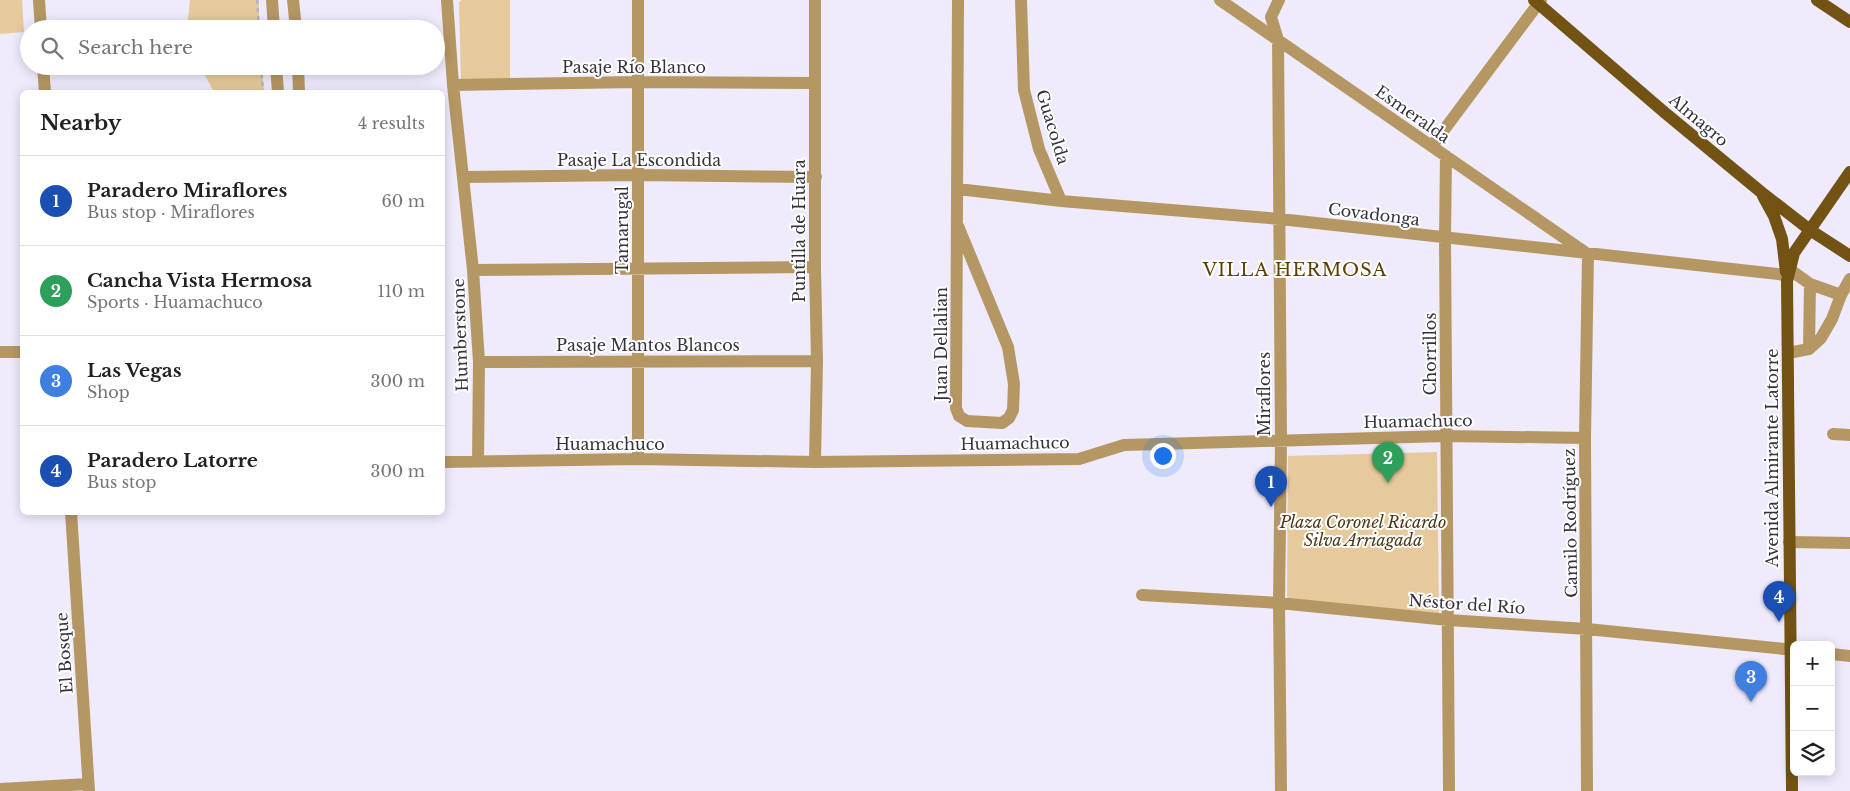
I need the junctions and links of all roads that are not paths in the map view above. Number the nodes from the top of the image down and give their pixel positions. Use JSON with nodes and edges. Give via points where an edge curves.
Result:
{"nodes":[{"id":1,"x":39,"y":0,"type":"edge"},
{"id":2,"x":272,"y":0,"type":"edge"},
{"id":3,"x":293,"y":0,"type":"edge"},
{"id":4,"x":447,"y":0,"type":"edge"},
{"id":5,"x":638,"y":0,"type":"edge"},
{"id":6,"x":815,"y":0,"type":"edge"},
{"id":7,"x":958,"y":0,"type":"edge"},
{"id":8,"x":1021,"y":0,"type":"edge"},
{"id":9,"x":1220,"y":0,"type":"edge"},
{"id":10,"x":1279,"y":0,"type":"edge"},
{"id":11,"x":1817,"y":0,"type":"edge"},
{"id":12,"x":1537,"y":1,"type":"edge"},
{"id":13,"x":40,"y":20,"type":"edge"},
{"id":14,"x":273,"y":20,"type":"edge"},
{"id":15,"x":295,"y":20,"type":"edge"},
{"id":16,"x":1850,"y":22,"type":"edge"},
{"id":17,"x":1278,"y":40,"type":"junction"},
{"id":18,"x":44,"y":75,"type":"edge"},
{"id":19,"x":277,"y":75,"type":"edge"},
{"id":20,"x":298,"y":75,"type":"edge"},
{"id":21,"x":638,"y":82,"type":"junction"},
{"id":22,"x":815,"y":83,"type":"junction"},
{"id":23,"x":453,"y":85,"type":"junction"},
{"id":24,"x":45,"y":90,"type":"edge"},
{"id":25,"x":278,"y":90,"type":"edge"},
{"id":26,"x":299,"y":90,"type":"edge"},
{"id":27,"x":1432,"y":146,"type":"junction"},
{"id":28,"x":1446,"y":156,"type":"junction"},
{"id":29,"x":1850,"y":172,"type":"edge"},
{"id":30,"x":638,"y":175,"type":"junction"},
{"id":31,"x":463,"y":177,"type":"junction"},
{"id":32,"x":816,"y":177,"type":"junction"},
{"id":33,"x":958,"y":189,"type":"junction"},
{"id":34,"x":1761,"y":192,"type":"junction"},
{"id":35,"x":1061,"y":201,"type":"junction"},
{"id":36,"x":1280,"y":219,"type":"junction"},
{"id":37,"x":958,"y":226,"type":"junction"},
{"id":38,"x":1810,"y":230,"type":"junction"},
{"id":39,"x":1445,"y":239,"type":"junction"},
{"id":40,"x":1588,"y":254,"type":"junction"},
{"id":41,"x":1850,"y":256,"type":"edge"},
{"id":42,"x":815,"y":267,"type":"junction"},
{"id":43,"x":473,"y":270,"type":"junction"},
{"id":44,"x":638,"y":270,"type":"junction"},
{"id":45,"x":1787,"y":275,"type":"junction"},
{"id":46,"x":1850,"y":279,"type":"edge"},
{"id":47,"x":1810,"y":284,"type":"junction"},
{"id":48,"x":1841,"y":295,"type":"junction"},
{"id":49,"x":1809,"y":348,"type":"junction"},
{"id":50,"x":0,"y":352,"type":"edge"},
{"id":51,"x":20,"y":352,"type":"edge"},
{"id":52,"x":1788,"y":353,"type":"junction"},
{"id":53,"x":638,"y":360,"type":"junction"},
{"id":54,"x":817,"y":361,"type":"junction"},
{"id":55,"x":479,"y":362,"type":"junction"},
{"id":56,"x":1833,"y":434,"type":"dead end"},
{"id":57,"x":1850,"y":435,"type":"edge"},
{"id":58,"x":1446,"y":436,"type":"junction"},
{"id":59,"x":1585,"y":438,"type":"junction"},
{"id":60,"x":1281,"y":440,"type":"junction"},
{"id":61,"x":638,"y":459,"type":"junction"},
{"id":62,"x":478,"y":460,"type":"junction"},
{"id":63,"x":445,"y":462,"type":"edge"},
{"id":64,"x":815,"y":462,"type":"junction"},
{"id":65,"x":71,"y":515,"type":"edge"},
{"id":66,"x":1789,"y":542,"type":"junction"},
{"id":67,"x":1850,"y":543,"type":"edge"},
{"id":68,"x":1142,"y":595,"type":"dead end"},
{"id":69,"x":1279,"y":603,"type":"junction"},
{"id":70,"x":1448,"y":620,"type":"junction"},
{"id":71,"x":1587,"y":629,"type":"junction"},
{"id":72,"x":1792,"y":641,"type":"edge"},
{"id":73,"x":1790,"y":650,"type":"edge"},
{"id":74,"x":1835,"y":654,"type":"edge"},
{"id":75,"x":1850,"y":656,"type":"edge"},
{"id":76,"x":1792,"y":686,"type":"edge"},
{"id":77,"x":89,"y":788,"type":"edge"},
{"id":78,"x":0,"y":789,"type":"edge"},
{"id":79,"x":1281,"y":791,"type":"edge"},
{"id":80,"x":1449,"y":791,"type":"edge"},
{"id":81,"x":1586,"y":791,"type":"edge"},
{"id":82,"x":1792,"y":791,"type":"edge"}],
"edges":[{"from":1,"to":13,"type":"street"},
{"from":2,"to":14,"type":"street"},
{"from":3,"to":15,"type":"street"},
{"from":4,"to":23,"type":"street","name":"Humberstone"},
{"from":5,"to":21,"type":"street","name":"Tamarugal"},
{"from":6,"to":22,"type":"street","name":"Puntilla de Huara"},
{"from":7,"to":33,"type":"street","name":"Juan Dellalian"},
{"from":8,"to":35,"type":"street","name":"Guacolda","via":[[1024,90],[1040,149]]},
{"from":9,"to":17,"type":"street","name":"Esmeralda"},
{"from":10,"to":17,"type":"street","name":"Miraflores","via":[[1272,17]]},
{"from":11,"to":16,"type":"main road"},
{"from":12,"to":27,"type":"street"},
{"from":12,"to":34,"type":"main road","name":"Almagro"},
{"from":17,"to":27,"type":"street","name":"Esmeralda"},
{"from":17,"to":36,"type":"street","name":"Miraflores"},
{"from":18,"to":24,"type":"street"},
{"from":19,"to":25,"type":"street"},
{"from":20,"to":26,"type":"street"},
{"from":21,"to":22,"type":"street","name":"Pasaje Río Blanco"},
{"from":21,"to":23,"type":"street","name":"Pasaje Río Blanco"},
{"from":21,"to":30,"type":"street","name":"Tamarugal"},
{"from":22,"to":32,"type":"street","name":"Puntilla de Huara"},
{"from":23,"to":31,"type":"street","name":"Humberstone"},
{"from":27,"to":28,"type":"street","name":"Esmeralda"},
{"from":28,"to":39,"type":"street","name":"Chorrillos"},
{"from":28,"to":40,"type":"street","name":"Esmeralda"},
{"from":29,"to":38,"type":"main road","name":"Avenida Almirante Latorre"},
{"from":30,"to":31,"type":"street","name":"Pasaje La Escondida"},
{"from":30,"to":32,"type":"street","name":"Pasaje La Escondida"},
{"from":30,"to":44,"type":"street","name":"Tamarugal"},
{"from":31,"to":43,"type":"street","name":"Humberstone"},
{"from":32,"to":42,"type":"street","name":"Puntilla de Huara"},
{"from":33,"to":35,"type":"street","name":"Covadonga"},
{"from":33,"to":37,"type":"street","name":"Juan Dellalian"},
{"from":34,"to":38,"type":"main road","name":"Almagro"},
{"from":34,"to":45,"type":"main road","via":[[1782,239]]},
{"from":35,"to":36,"type":"street","name":"Covadonga"},
{"from":36,"to":39,"type":"street","name":"Covadonga"},
{"from":36,"to":60,"type":"street","name":"Miraflores"},
{"from":37,"to":37,"type":"street","name":"Juan Dellalian","via":[[1008,347],[1014,384],[1013,406],[1009,418],[1002,423],[967,421],[959,416],[956,408]]},
{"from":38,"to":41,"type":"main road","name":"Almagro"},
{"from":38,"to":45,"type":"main road","name":"Avenida Almirante Latorre","via":[[1794,254]]},
{"from":39,"to":40,"type":"street","name":"Covadonga"},
{"from":39,"to":58,"type":"street","name":"Chorrillos"},
{"from":40,"to":45,"type":"street","name":"Covadonga"},
{"from":40,"to":59,"type":"street","name":"Camilo Rodríguez"},
{"from":42,"to":44,"type":"street"},
{"from":42,"to":54,"type":"street","name":"Puntilla de Huara"},
{"from":43,"to":44,"type":"street"},
{"from":43,"to":55,"type":"street","name":"Humberstone"},
{"from":44,"to":53,"type":"street","name":"Tamarugal"},
{"from":45,"to":47,"type":"street"},
{"from":45,"to":52,"type":"main road","name":"Avenida Almirante Latorre"},
{"from":46,"to":48,"type":"street"},
{"from":47,"to":48,"type":"street"},
{"from":47,"to":49,"type":"street"},
{"from":48,"to":49,"type":"street","via":[[1821,338]]},
{"from":49,"to":52,"type":"street"},
{"from":50,"to":51,"type":"street"},
{"from":52,"to":66,"type":"main road","name":"Avenida Almirante Latorre"},
{"from":53,"to":54,"type":"street","name":"Pasaje Mantos Blancos"},
{"from":53,"to":55,"type":"street","name":"Pasaje Mantos Blancos"},
{"from":53,"to":61,"type":"street","name":"Tamarugal"},
{"from":54,"to":64,"type":"street","name":"Puntilla de Huara"},
{"from":55,"to":62,"type":"street","name":"Humberstone"},
{"from":56,"to":57,"type":"street"},
{"from":58,"to":59,"type":"street","name":"Huamachuco"},
{"from":58,"to":60,"type":"street","name":"Huamachuco"},
{"from":58,"to":70,"type":"street","name":"Chorrillos"},
{"from":59,"to":71,"type":"street","name":"Camilo Rodríguez"},
{"from":60,"to":64,"type":"street","name":"Huamachuco","via":[[1124,445],[1079,458]]},
{"from":60,"to":69,"type":"street","name":"Miraflores"},
{"from":61,"to":62,"type":"street","name":"Huamachuco"},
{"from":61,"to":64,"type":"street","name":"Huamachuco"},
{"from":62,"to":63,"type":"street","name":"Huamachuco"},
{"from":65,"to":77,"type":"street","name":"El Bosque"},
{"from":66,"to":67,"type":"street"},
{"from":66,"to":72,"type":"main road","name":"Avenida Almirante Latorre"},
{"from":68,"to":69,"type":"street","name":"Néstor del Río"},
{"from":69,"to":70,"type":"street","name":"Néstor del Río"},
{"from":69,"to":79,"type":"street","name":"Miraflores"},
{"from":70,"to":71,"type":"street","name":"Néstor del Río"},
{"from":70,"to":80,"type":"street","name":"Chorrillos"},
{"from":71,"to":73,"type":"street","name":"Néstor del Río"},
{"from":71,"to":81,"type":"street","name":"Camilo Rodríguez"},
{"from":74,"to":75,"type":"street"},
{"from":76,"to":82,"type":"main road","name":"Avenida Almirante Latorre"},
{"from":77,"to":78,"type":"street"}]}
